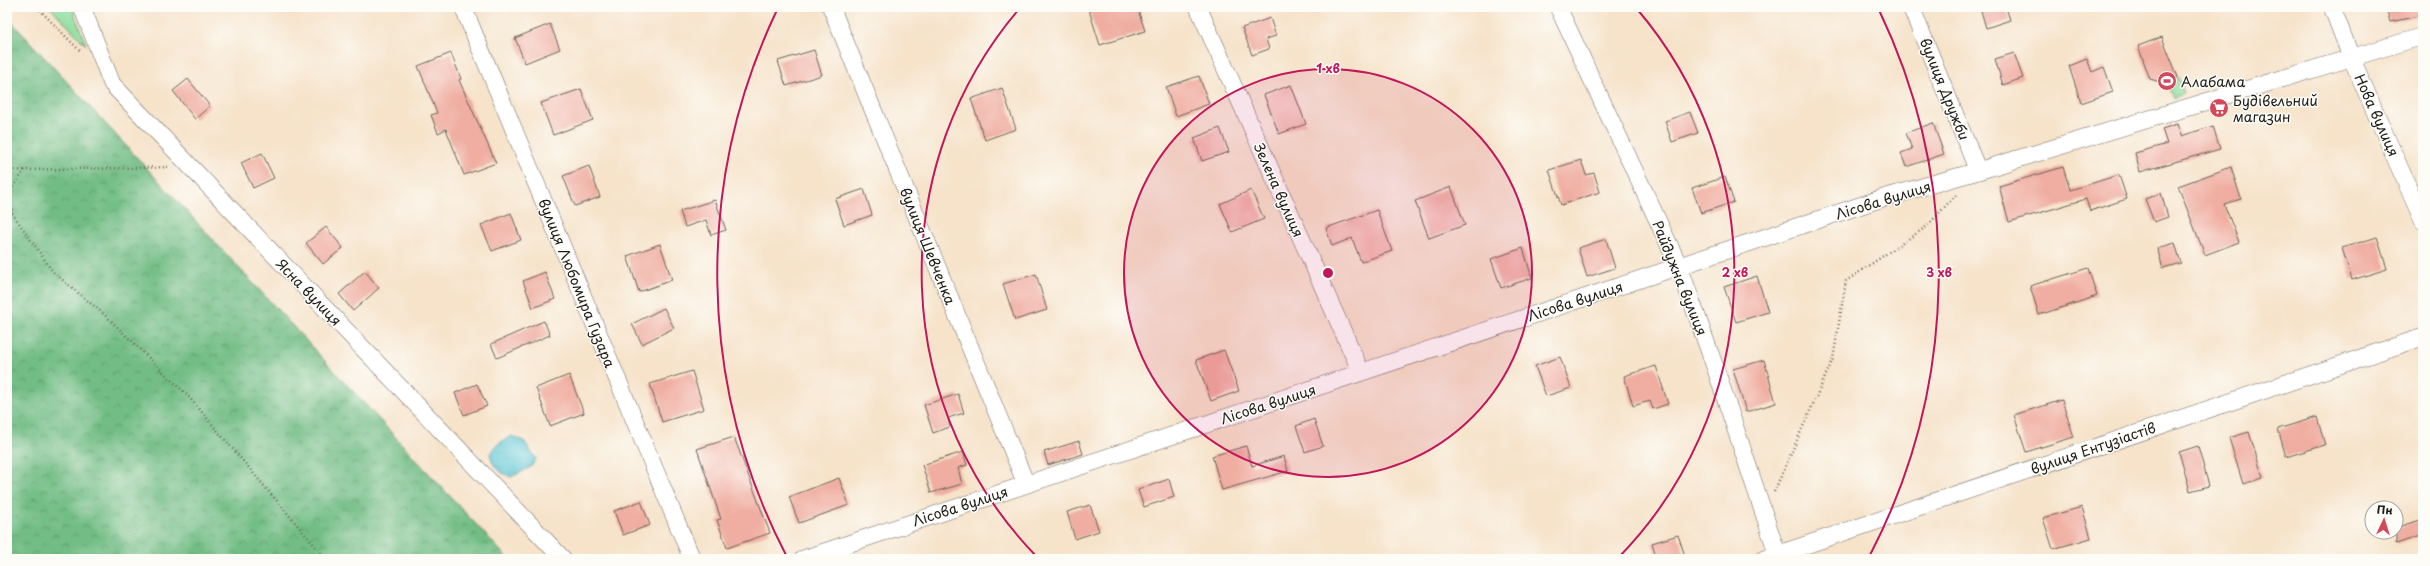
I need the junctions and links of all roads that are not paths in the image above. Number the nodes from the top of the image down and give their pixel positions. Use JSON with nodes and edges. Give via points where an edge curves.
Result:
{"nodes":[{"id":1,"x":82,"y":7,"type":"edge"},
{"id":2,"x":463,"y":7,"type":"edge"},
{"id":3,"x":831,"y":7,"type":"edge"},
{"id":4,"x":1198,"y":7,"type":"edge"},
{"id":5,"x":1558,"y":7,"type":"edge"},
{"id":6,"x":1912,"y":7,"type":"edge"},
{"id":7,"x":2332,"y":7,"type":"edge"},
{"id":8,"x":2423,"y":36,"type":"edge"},
{"id":9,"x":2351,"y":57,"type":"junction"},
{"id":10,"x":1978,"y":172,"type":"junction"},
{"id":11,"x":2423,"y":221,"type":"edge"},
{"id":12,"x":1678,"y":266,"type":"junction"},
{"id":13,"x":2423,"y":337,"type":"edge"},
{"id":14,"x":1361,"y":372,"type":"junction"},
{"id":15,"x":1026,"y":484,"type":"junction"},
{"id":16,"x":1773,"y":557,"type":"edge"},
{"id":17,"x":563,"y":559,"type":"edge"},
{"id":18,"x":692,"y":559,"type":"edge"},
{"id":19,"x":803,"y":559,"type":"edge"}],
"edges":[{"from":1,"to":17,"type":"street","name":"Ясна вулиця","via":[[112,84]]},
{"from":2,"to":18,"type":"street","name":"вулиця Любомира Гузара"},
{"from":3,"to":15,"type":"street","name":"вулиця Шевченка"},
{"from":4,"to":14,"type":"street","name":"Зелена вулиця"},
{"from":5,"to":12,"type":"street","name":"Райдужна вулиця"},
{"from":6,"to":10,"type":"street","name":"вулиця Дружби"},
{"from":7,"to":9,"type":"street","name":"Нова вулиця"},
{"from":8,"to":9,"type":"street","name":"Лісова вулиця"},
{"from":9,"to":10,"type":"street","name":"Лісова вулиця"},
{"from":9,"to":11,"type":"street","name":"Нова вулиця"},
{"from":10,"to":12,"type":"street","name":"Лісова вулиця","via":[[1880,199]]},
{"from":12,"to":14,"type":"street","name":"Лісова вулиця"},
{"from":12,"to":16,"type":"street","name":"Райдужна вулиця","via":[[1716,367],[1764,515]]},
{"from":13,"to":16,"type":"street","name":"вулиця Ентузіастів"},
{"from":14,"to":15,"type":"street","name":"Лісова вулиця"},
{"from":15,"to":19,"type":"street","name":"Лісова вулиця"}]}
